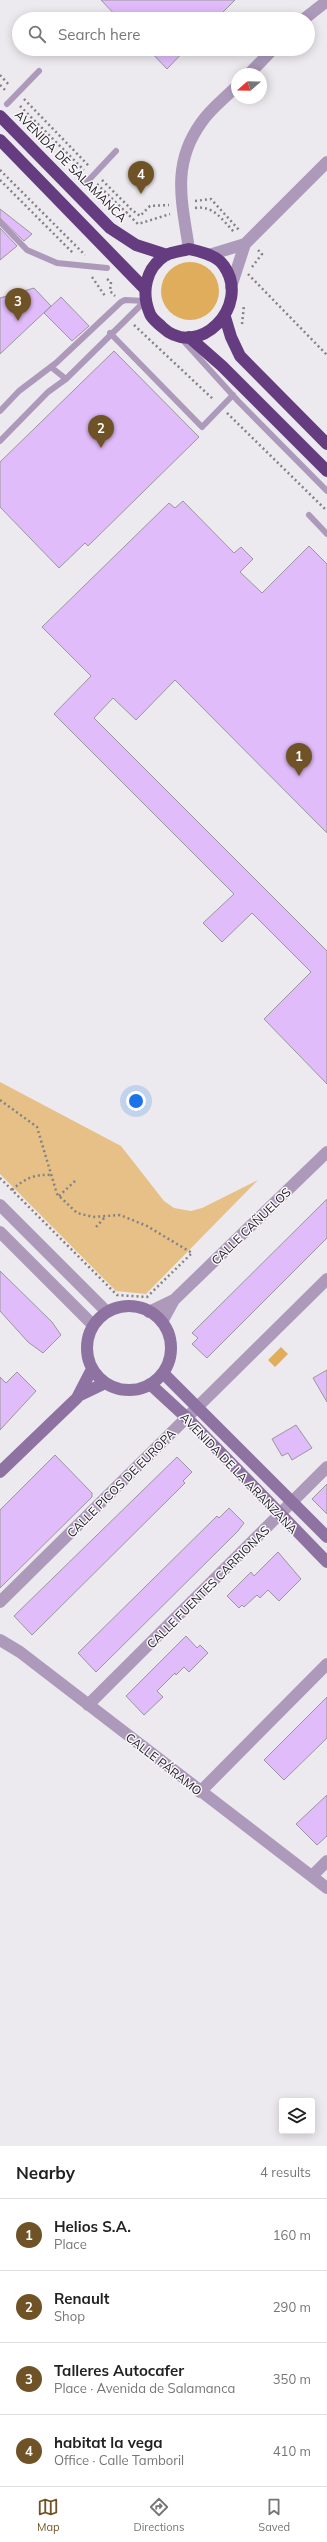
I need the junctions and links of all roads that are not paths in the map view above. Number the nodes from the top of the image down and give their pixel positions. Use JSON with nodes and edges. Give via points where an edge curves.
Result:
{"nodes":[{"id":1,"x":324,"y":1,"type":"edge"},
{"id":2,"x":312,"y":12,"type":"edge"},
{"id":3,"x":266,"y":56,"type":"edge"},
{"id":4,"x":255,"y":68,"type":"edge"},
{"id":5,"x":38,"y":71,"type":"dead end"},
{"id":6,"x":231,"y":92,"type":"edge"},
{"id":7,"x":7,"y":104,"type":"dead end"},
{"id":8,"x":0,"y":116,"type":"edge"},
{"id":9,"x":0,"y":140,"type":"edge"},
{"id":10,"x":116,"y":151,"type":"dead end"},
{"id":11,"x":327,"y":162,"type":"edge"},
{"id":12,"x":86,"y":183,"type":"dead end"},
{"id":13,"x":0,"y":222,"type":"edge"},
{"id":14,"x":247,"y":242,"type":"junction"},
{"id":15,"x":189,"y":249,"type":"junction"},
{"id":16,"x":167,"y":255,"type":"junction"},
{"id":17,"x":209,"y":255,"type":"junction"},
{"id":18,"x":107,"y":268,"type":"dead end"},
{"id":19,"x":232,"y":287,"type":"junction"},
{"id":20,"x":145,"y":295,"type":"junction"},
{"id":21,"x":225,"y":317,"type":"junction"},
{"id":22,"x":110,"y":333,"type":"junction"},
{"id":23,"x":184,"y":336,"type":"junction"},
{"id":24,"x":51,"y":367,"type":"junction"},
{"id":25,"x":66,"y":379,"type":"junction"},
{"id":26,"x":233,"y":395,"type":"junction"},
{"id":27,"x":0,"y":411,"type":"edge"},
{"id":28,"x":0,"y":441,"type":"edge"},
{"id":29,"x":327,"y":444,"type":"edge"},
{"id":30,"x":327,"y":471,"type":"edge"},
{"id":31,"x":327,"y":491,"type":"edge"},
{"id":32,"x":309,"y":515,"type":"dead end"},
{"id":33,"x":327,"y":534,"type":"edge"},
{"id":34,"x":327,"y":1152,"type":"edge"},
{"id":35,"x":0,"y":1206,"type":"edge"},
{"id":36,"x":0,"y":1232,"type":"edge"},
{"id":37,"x":327,"y":1278,"type":"edge"},
{"id":38,"x":174,"y":1300,"type":"junction"},
{"id":39,"x":107,"y":1312,"type":"junction"},
{"id":40,"x":149,"y":1312,"type":"junction"},
{"id":41,"x":162,"y":1322,"type":"junction"},
{"id":42,"x":93,"y":1325,"type":"junction"},
{"id":43,"x":92,"y":1369,"type":"junction"},
{"id":44,"x":163,"y":1373,"type":"junction"},
{"id":45,"x":105,"y":1383,"type":"junction"},
{"id":46,"x":150,"y":1384,"type":"junction"},
{"id":47,"x":78,"y":1396,"type":"junction"},
{"id":48,"x":198,"y":1407,"type":"junction"},
{"id":49,"x":187,"y":1418,"type":"junction"},
{"id":50,"x":327,"y":1467,"type":"edge"},
{"id":51,"x":0,"y":1471,"type":"edge"},
{"id":52,"x":293,"y":1502,"type":"junction"},
{"id":53,"x":279,"y":1515,"type":"junction"},
{"id":54,"x":327,"y":1537,"type":"edge"},
{"id":55,"x":327,"y":1562,"type":"edge"},
{"id":56,"x":0,"y":1602,"type":"edge"},
{"id":57,"x":0,"y":1640,"type":"edge"},
{"id":58,"x":327,"y":1664,"type":"edge"},
{"id":59,"x":88,"y":1705,"type":"junction"},
{"id":60,"x":200,"y":1792,"type":"junction"},
{"id":61,"x":327,"y":1861,"type":"edge"},
{"id":62,"x":312,"y":1876,"type":"junction"},
{"id":63,"x":327,"y":1888,"type":"edge"}],
"edges":[{"from":1,"to":2,"type":"street"},
{"from":3,"to":4,"type":"street"},
{"from":5,"to":7,"type":"lane"},
{"from":6,"to":15,"type":"street","via":[[201,122],[184,151],[180,178]]},
{"from":8,"to":16,"type":"highway","name":"AVENIDA DE SALAMANCA","via":[[110,228],[136,245]]},
{"from":9,"to":20,"type":"highway"},
{"from":10,"to":12,"type":"lane"},
{"from":11,"to":14,"type":"street"},
{"from":13,"to":18,"type":"lane","via":[[27,250],[58,263]]},
{"from":14,"to":17,"type":"street"},
{"from":14,"to":19,"type":"street"},
{"from":15,"to":16,"type":"highway"},
{"from":15,"to":17,"type":"highway"},
{"from":16,"to":20,"type":"highway","via":[[152,269]]},
{"from":17,"to":19,"type":"highway","via":[[224,266]]},
{"from":19,"to":21,"type":"highway","via":[[230,305]]},
{"from":20,"to":22,"type":"lane"},
{"from":20,"to":23,"type":"highway","via":[[151,316],[166,331]]},
{"from":20,"to":24,"type":"lane","via":[[121,302]]},
{"from":21,"to":23,"type":"highway","via":[[212,330]]},
{"from":21,"to":29,"type":"highway","via":[[240,356]]},
{"from":22,"to":25,"type":"lane"},
{"from":22,"to":26,"type":"lane","via":[[202,427]]},
{"from":23,"to":26,"type":"lane"},
{"from":23,"to":30,"type":"highway","via":[[222,366]]},
{"from":24,"to":25,"type":"lane"},
{"from":24,"to":27,"type":"lane","via":[[19,391]]},
{"from":25,"to":28,"type":"lane","via":[[48,392]]},
{"from":26,"to":31,"type":"lane"},
{"from":32,"to":33,"type":"lane"},
{"from":34,"to":38,"type":"street","name":"CALLE CAÑUELOS"},
{"from":35,"to":39,"type":"street"},
{"from":36,"to":42,"type":"street"},
{"from":37,"to":48,"type":"street","name":"CALLE PICOS DE EUROPA"},
{"from":38,"to":40,"type":"street","name":"CALLE CAÑUELOS"},
{"from":38,"to":41,"type":"street","name":"CALLE CAÑUELOS"},
{"from":39,"to":40,"type":"street","via":[[131,1306]]},
{"from":39,"to":42,"type":"street"},
{"from":40,"to":41,"type":"street"},
{"from":41,"to":44,"type":"street","via":[[171,1348]]},
{"from":42,"to":43,"type":"street","via":[[86,1347]]},
{"from":43,"to":45,"type":"street"},
{"from":43,"to":47,"type":"street"},
{"from":44,"to":46,"type":"street"},
{"from":44,"to":48,"type":"street","name":"AVENIDA DE LA ARANZANA"},
{"from":45,"to":46,"type":"street","via":[[120,1390],[132,1390]]},
{"from":45,"to":47,"type":"street"},
{"from":46,"to":49,"type":"street","name":"AVENIDA DE LA ARANZANA"},
{"from":47,"to":51,"type":"street"},
{"from":48,"to":49,"type":"street","name":"CALLE PICOS DE EUROPA"},
{"from":48,"to":52,"type":"street","name":"AVENIDA DE LA ARANZANA"},
{"from":49,"to":53,"type":"street","name":"AVENIDA DE LA ARANZANA"},
{"from":49,"to":56,"type":"street","name":"CALLE PICOS DE EUROPA"},
{"from":50,"to":52,"type":"street","name":"CALLE FUENTES CARRIONAS"},
{"from":52,"to":53,"type":"street","name":"CALLE FUENTES CARRIONAS"},
{"from":52,"to":54,"type":"street","name":"AVENIDA DE LA ARANZANA"},
{"from":53,"to":55,"type":"street","name":"AVENIDA DE LA ARANZANA"},
{"from":53,"to":59,"type":"street","name":"CALLE FUENTES CARRIONAS"},
{"from":57,"to":59,"type":"street","name":"CALLE PÁRAMO","via":[[20,1652]]},
{"from":58,"to":60,"type":"street"},
{"from":59,"to":60,"type":"street","name":"CALLE PÁRAMO"},
{"from":60,"to":62,"type":"street","name":"CALLE PÁRAMO"},
{"from":61,"to":62,"type":"street"},
{"from":62,"to":63,"type":"street","name":"CALLE PÁRAMO"}]}
